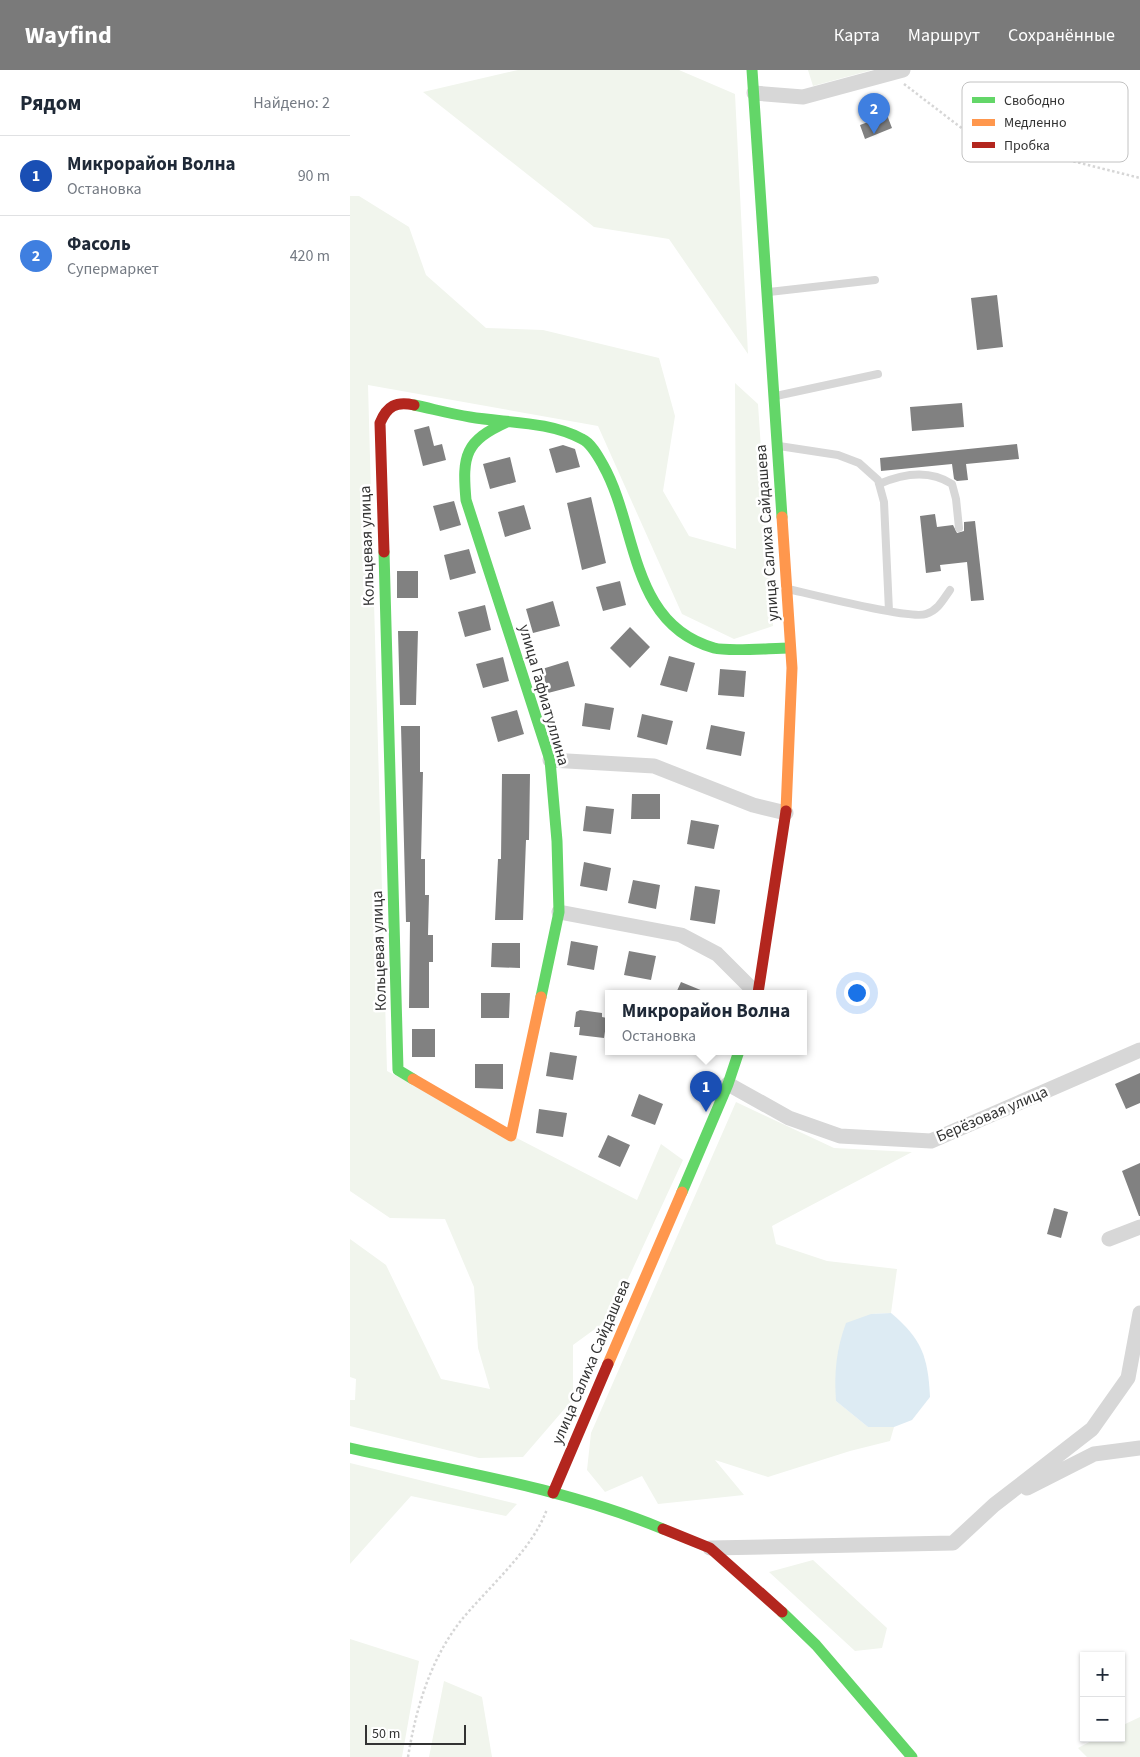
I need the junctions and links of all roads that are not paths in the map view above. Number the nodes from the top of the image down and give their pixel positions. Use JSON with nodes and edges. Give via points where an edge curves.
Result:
{"nodes":[{"id":1,"x":752,"y":70,"type":"edge"},
{"id":2,"x":896,"y":72,"type":"edge"},
{"id":3,"x":754,"y":93,"type":"junction"},
{"id":4,"x":875,"y":280,"type":"dead end"},
{"id":5,"x":767,"y":292,"type":"junction"},
{"id":6,"x":878,"y":374,"type":"dead end"},
{"id":7,"x":774,"y":396,"type":"junction"},
{"id":8,"x":507,"y":422,"type":"junction"},
{"id":9,"x":777,"y":446,"type":"junction"},
{"id":10,"x":879,"y":484,"type":"junction"},
{"id":11,"x":959,"y":528,"type":"dead end"},
{"id":12,"x":786,"y":589,"type":"junction"},
{"id":13,"x":950,"y":590,"type":"dead end"},
{"id":14,"x":889,"y":611,"type":"junction"},
{"id":15,"x":790,"y":648,"type":"junction"},
{"id":16,"x":550,"y":760,"type":"junction"},
{"id":17,"x":786,"y":812,"type":"junction"},
{"id":18,"x":559,"y":912,"type":"junction"},
{"id":19,"x":754,"y":990,"type":"edge"},
{"id":20,"x":757,"y":990,"type":"edge"},
{"id":21,"x":1140,"y":1050,"type":"edge"},
{"id":22,"x":738,"y":1055,"type":"edge"},
{"id":23,"x":728,"y":1084,"type":"junction"},
{"id":24,"x":516,"y":1120,"type":"joint"},
{"id":25,"x":1140,"y":1227,"type":"edge"},
{"id":26,"x":1109,"y":1239,"type":"dead end"},
{"id":27,"x":1140,"y":1312,"type":"edge"},
{"id":28,"x":1136,"y":1376,"type":"edge"},
{"id":29,"x":350,"y":1448,"type":"edge"},
{"id":30,"x":1140,"y":1448,"type":"edge"},
{"id":31,"x":553,"y":1493,"type":"junction"},
{"id":32,"x":994,"y":1505,"type":"junction"},
{"id":33,"x":710,"y":1548,"type":"junction"},
{"id":34,"x":912,"y":1757,"type":"edge"}],
"edges":[{"from":1,"to":3,"type":"street","name":"улица Салиха Сайдашева"},
{"from":2,"to":3,"type":"street","via":[[804,97]]},
{"from":3,"to":5,"type":"street","name":"улица Салиха Сайдашева"},
{"from":4,"to":5,"type":"lane"},
{"from":5,"to":7,"type":"street","name":"улица Салиха Сайдашева"},
{"from":6,"to":7,"type":"lane"},
{"from":7,"to":9,"type":"street","name":"улица Салиха Сайдашева"},
{"from":8,"to":15,"type":"street","name":"Кольцевая улица","via":[[555,429],[583,439],[598,454],[610,479],[632,551],[649,592],[664,617],[684,634],[715,648]]},
{"from":8,"to":16,"type":"street","name":"улица Гафиатуллина","via":[[482,432],[468,449],[463,464],[466,500]]},
{"from":8,"to":24,"type":"street","name":"Кольцевая улица","via":[[408,404],[392,406],[385,411],[380,423],[398,1070],[511,1136]]},
{"from":9,"to":10,"type":"lane","via":[[838,455],[859,463]]},
{"from":9,"to":12,"type":"street","name":"улица Салиха Сайдашева"},
{"from":10,"to":11,"type":"lane","via":[[897,476],[940,477],[952,484]]},
{"from":10,"to":14,"type":"lane","via":[[884,502]]},
{"from":12,"to":14,"type":"lane"},
{"from":12,"to":15,"type":"street","name":"улица Салиха Сайдашева"},
{"from":13,"to":14,"type":"lane","via":[[940,605],[925,615]]},
{"from":15,"to":17,"type":"street","name":"улица Салиха Сайдашева"},
{"from":16,"to":17,"type":"street","via":[[654,766],[753,805]]},
{"from":16,"to":18,"type":"street","name":"улица Гафиатуллина"},
{"from":17,"to":20,"type":"street","name":"улица Салиха Сайдашева"},
{"from":18,"to":19,"type":"street","via":[[681,934],[717,954]]},
{"from":18,"to":24,"type":"street","name":"улица Гафиатуллина"},
{"from":21,"to":23,"type":"street","name":"Берёзовая улица","via":[[931,1141],[840,1136],[789,1118]]},
{"from":22,"to":23,"type":"street","name":"улица Салиха Сайдашева"},
{"from":23,"to":31,"type":"street","name":"улица Салиха Сайдашева"},
{"from":25,"to":26,"type":"street"},
{"from":27,"to":28,"type":"street"},
{"from":28,"to":32,"type":"street","via":[[1092,1429]]},
{"from":29,"to":31,"type":"street"},
{"from":30,"to":32,"type":"street","via":[[1094,1454]]},
{"from":31,"to":33,"type":"street","via":[[632,1516]]},
{"from":32,"to":33,"type":"street","via":[[953,1543]]},
{"from":33,"to":34,"type":"street","via":[[816,1645]]}]}
